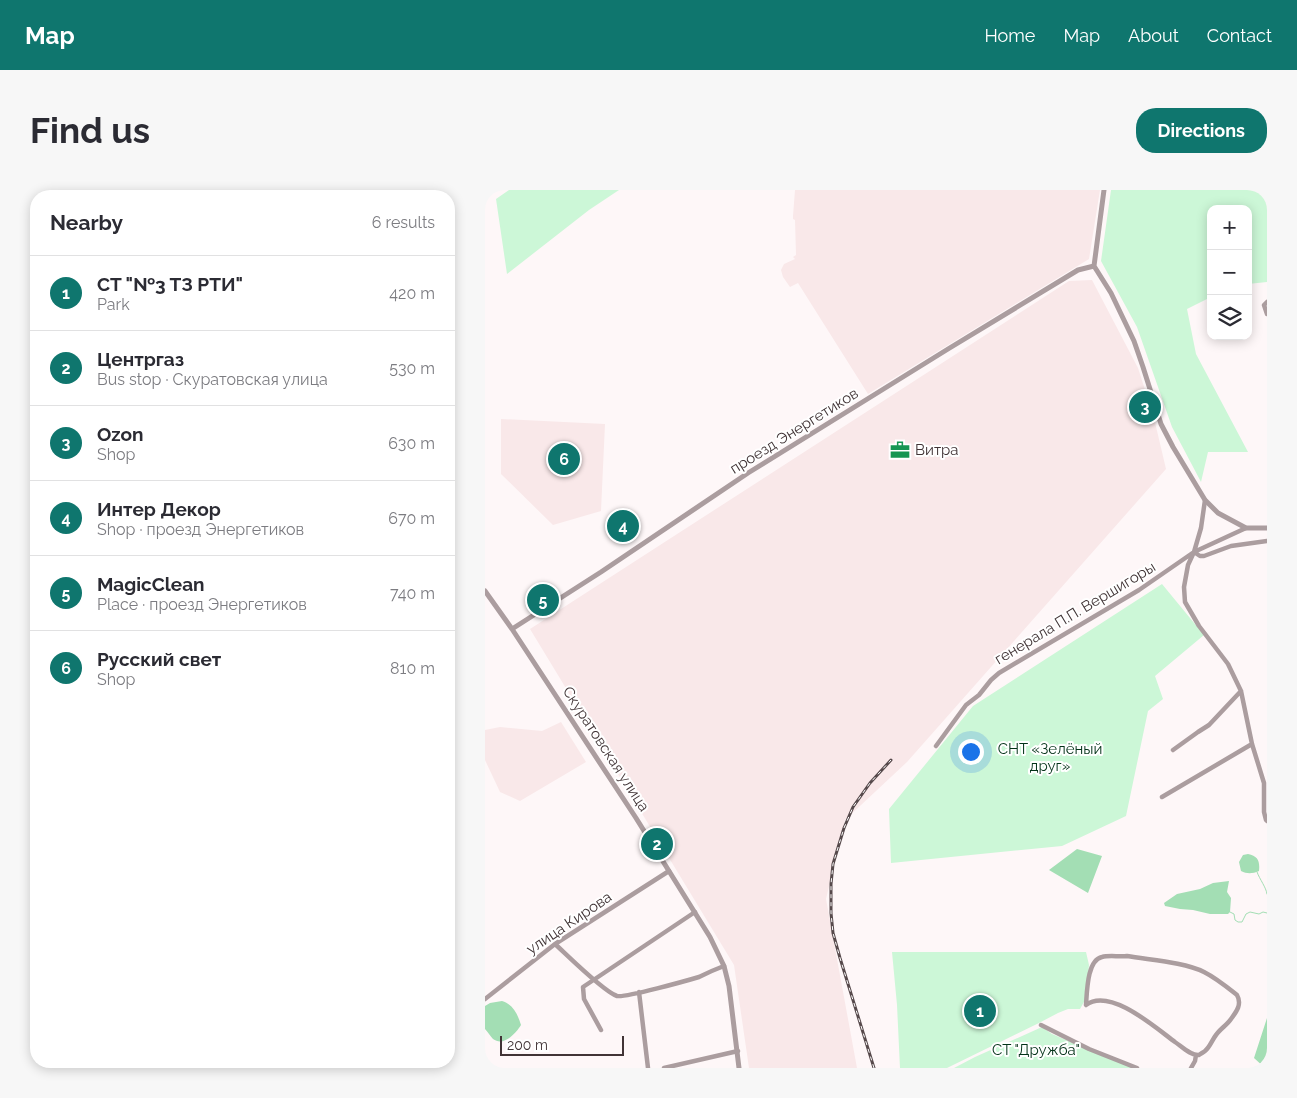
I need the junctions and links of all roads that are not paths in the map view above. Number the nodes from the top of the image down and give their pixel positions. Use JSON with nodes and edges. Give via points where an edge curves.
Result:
{"nodes":[{"id":1,"x":1104,"y":190,"type":"edge"},
{"id":2,"x":1094,"y":266,"type":"junction"},
{"id":3,"x":1265,"y":303,"type":"edge"},
{"id":4,"x":1267,"y":314,"type":"edge"},
{"id":5,"x":1205,"y":500,"type":"junction"},
{"id":6,"x":1246,"y":528,"type":"junction"},
{"id":7,"x":1267,"y":528,"type":"edge"},
{"id":8,"x":1267,"y":541,"type":"edge"},
{"id":9,"x":1194,"y":552,"type":"junction"},
{"id":10,"x":485,"y":591,"type":"edge"},
{"id":11,"x":512,"y":629,"type":"junction"},
{"id":12,"x":1241,"y":691,"type":"junction"},
{"id":13,"x":1251,"y":744,"type":"junction"},
{"id":14,"x":936,"y":746,"type":"dead end"},
{"id":15,"x":1173,"y":750,"type":"dead end"},
{"id":16,"x":1162,"y":797,"type":"dead end"},
{"id":17,"x":1267,"y":821,"type":"edge"},
{"id":18,"x":669,"y":871,"type":"junction"},
{"id":19,"x":695,"y":912,"type":"junction"},
{"id":20,"x":555,"y":944,"type":"junction"},
{"id":21,"x":724,"y":966,"type":"junction"},
{"id":22,"x":595,"y":980,"type":"junction"},
{"id":23,"x":639,"y":992,"type":"junction"},
{"id":24,"x":485,"y":999,"type":"edge"},
{"id":25,"x":1041,"y":1025,"type":"dead end"},
{"id":26,"x":601,"y":1030,"type":"dead end"},
{"id":27,"x":737,"y":1051,"type":"junction"},
{"id":28,"x":1196,"y":1055,"type":"junction"},
{"id":29,"x":649,"y":1068,"type":"edge"},
{"id":30,"x":664,"y":1068,"type":"edge"},
{"id":31,"x":739,"y":1068,"type":"edge"},
{"id":32,"x":1137,"y":1068,"type":"edge"},
{"id":33,"x":1191,"y":1068,"type":"edge"}],
"edges":[{"from":1,"to":2,"type":"street"},
{"from":2,"to":5,"type":"street","via":[[1111,292],[1136,347],[1161,424]]},
{"from":2,"to":11,"type":"street","name":"проезд Энергетиков","via":[[1078,270],[748,473]]},
{"from":3,"to":4,"type":"street"},
{"from":5,"to":6,"type":"street","via":[[1218,513]]},
{"from":5,"to":9,"type":"street"},
{"from":6,"to":7,"type":"street"},
{"from":6,"to":9,"type":"street","name":"генерала П.П. Вершигоры"},
{"from":8,"to":9,"type":"street","via":[[1231,546],[1204,556]]},
{"from":9,"to":12,"type":"street","via":[[1184,587],[1185,602],[1228,664]]},
{"from":9,"to":14,"type":"street","name":"генерала П.П. Вершигоры","via":[[1139,590],[999,673],[966,705]]},
{"from":10,"to":11,"type":"street","name":"Скуратовская улица"},
{"from":11,"to":18,"type":"street","name":"Скуратовская улица"},
{"from":12,"to":13,"type":"street"},
{"from":12,"to":15,"type":"street","via":[[1209,725]]},
{"from":13,"to":16,"type":"street"},
{"from":13,"to":17,"type":"street","via":[[1264,783],[1263,812]]},
{"from":18,"to":19,"type":"street","name":"Скуратовская улица"},
{"from":18,"to":20,"type":"street","name":"улица Кирова"},
{"from":19,"to":21,"type":"street","name":"Скуратовская улица"},
{"from":19,"to":22,"type":"street"},
{"from":20,"to":22,"type":"street"},
{"from":20,"to":24,"type":"street","name":"улица Кирова"},
{"from":21,"to":23,"type":"street","via":[[698,977]]},
{"from":21,"to":27,"type":"street","name":"Скуратовская улица"},
{"from":22,"to":23,"type":"street","via":[[617,996]]},
{"from":22,"to":26,"type":"street","via":[[583,988],[583,999]]},
{"from":23,"to":29,"type":"street"},
{"from":25,"to":32,"type":"street"},
{"from":27,"to":30,"type":"street"},
{"from":27,"to":31,"type":"street","name":"Скуратовская улица"},
{"from":28,"to":28,"type":"street","via":[[1118,1004],[1095,1000],[1086,1005],[1094,962],[1100,957],[1127,956],[1195,968],[1206,972],[1237,995],[1239,1007],[1234,1015],[1206,1051]]},
{"from":28,"to":33,"type":"street"}]}
